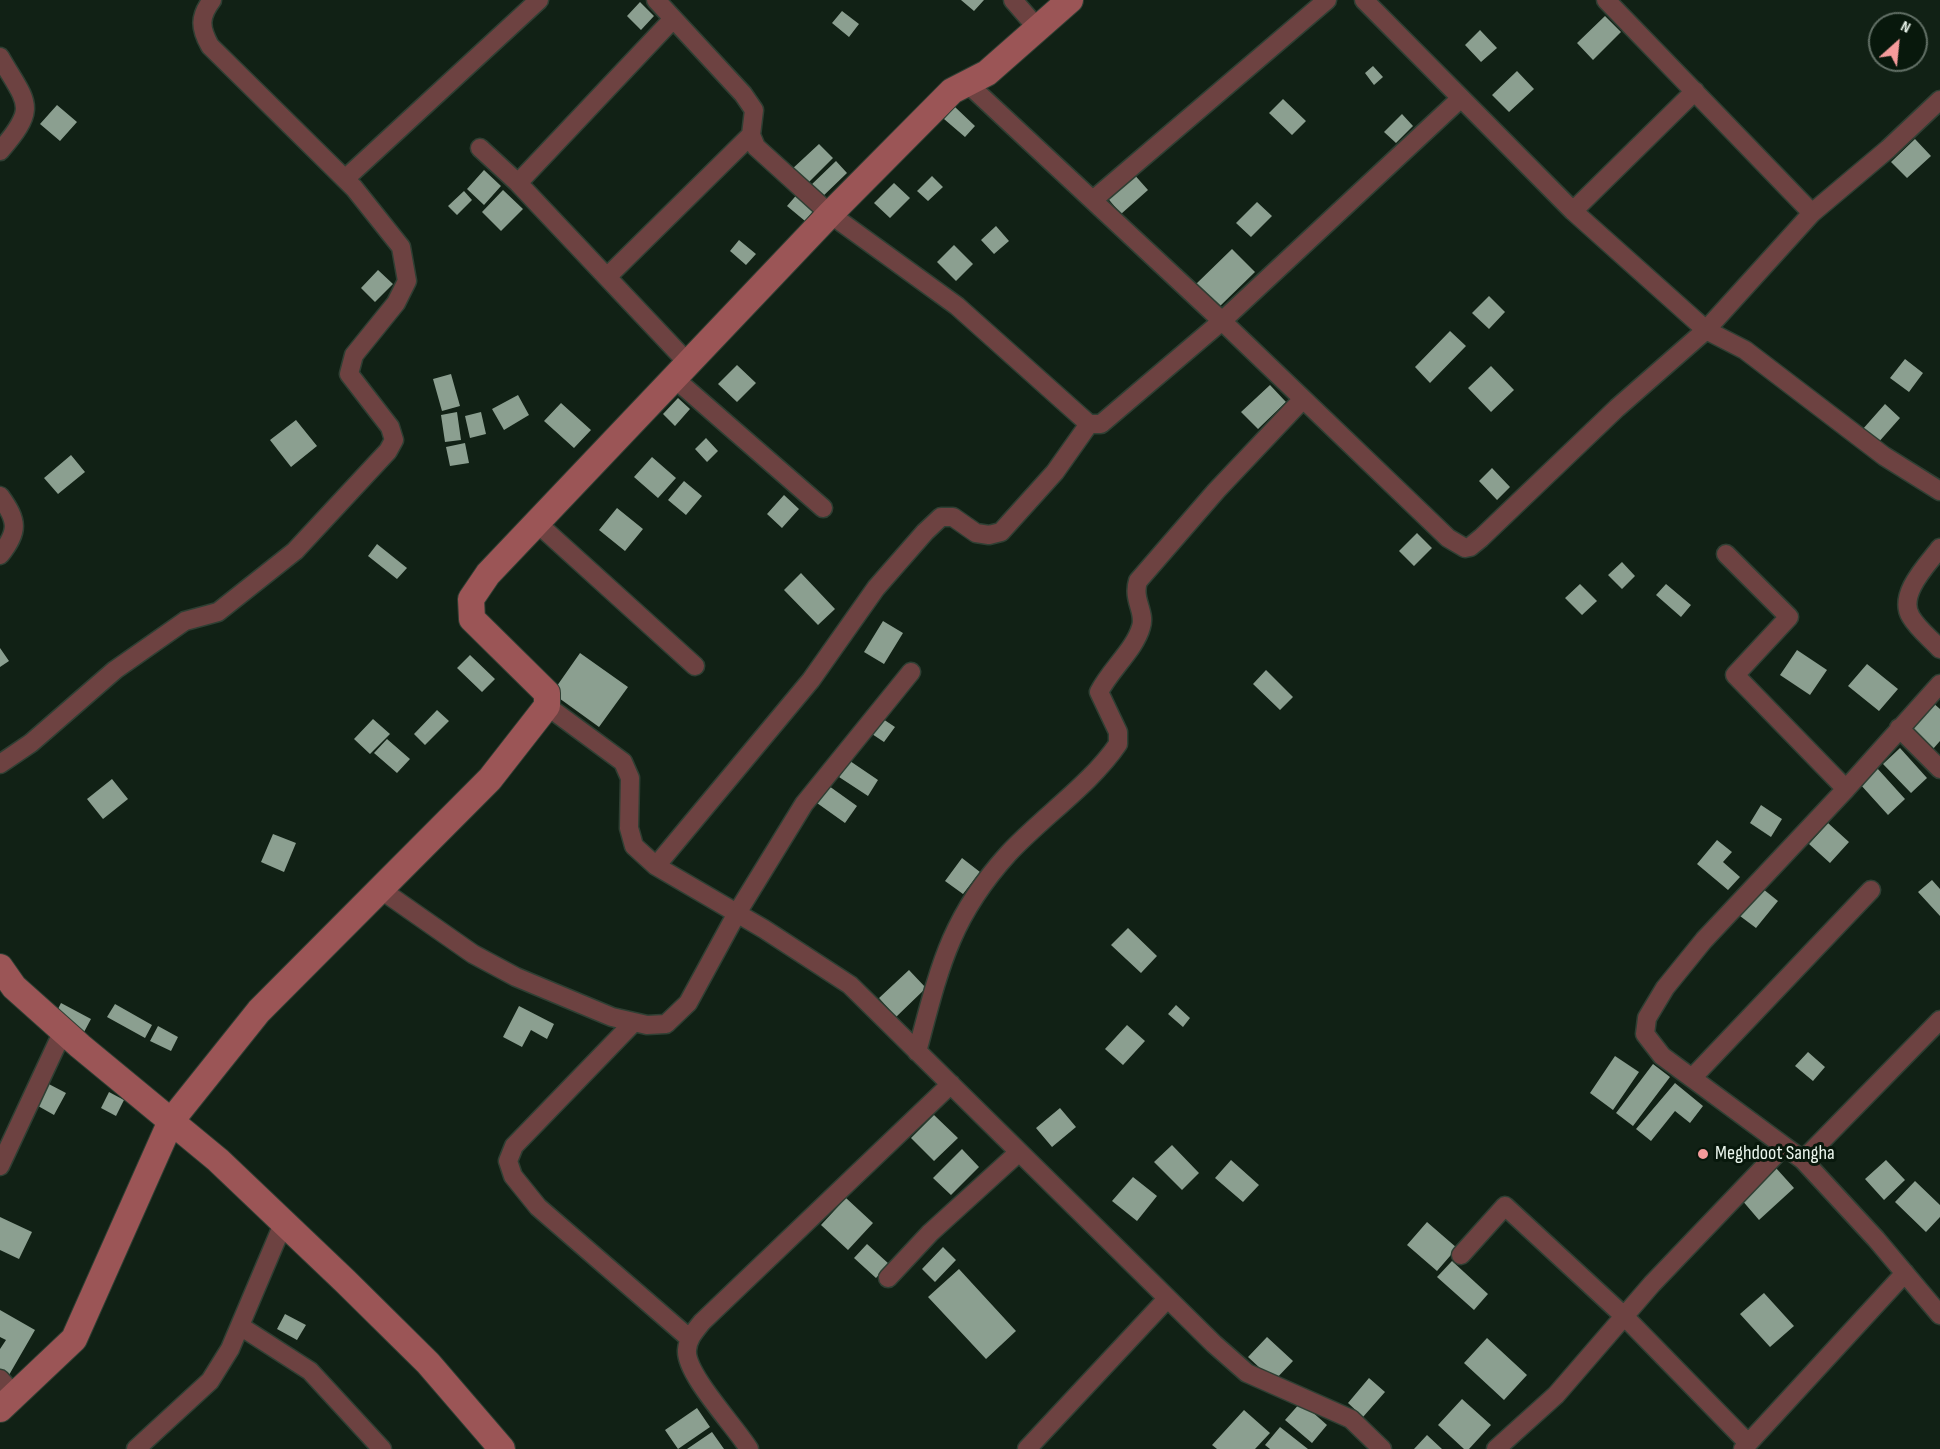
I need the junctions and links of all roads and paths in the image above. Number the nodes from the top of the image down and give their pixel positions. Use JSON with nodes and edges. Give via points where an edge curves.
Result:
{"nodes":[{"id":1,"x":212,"y":0,"type":"edge"},
{"id":2,"x":539,"y":0,"type":"edge"},
{"id":3,"x":656,"y":0,"type":"edge"},
{"id":4,"x":1013,"y":0,"type":"edge"},
{"id":5,"x":1070,"y":0,"type":"edge"},
{"id":6,"x":1327,"y":0,"type":"edge"},
{"id":7,"x":1364,"y":0,"type":"edge"},
{"id":8,"x":1606,"y":0,"type":"edge"},
{"id":9,"x":673,"y":19,"type":"junction"},
{"id":10,"x":1039,"y":30,"type":"junction"},
{"id":11,"x":0,"y":57,"type":"edge"},
{"id":12,"x":967,"y":83,"type":"junction"},
{"id":13,"x":1695,"y":91,"type":"junction"},
{"id":14,"x":1460,"y":99,"type":"junction"},
{"id":15,"x":1940,"y":100,"type":"edge"},
{"id":16,"x":751,"y":135,"type":"junction"},
{"id":17,"x":480,"y":148,"type":"dead end"},
{"id":18,"x":0,"y":151,"type":"edge"},
{"id":19,"x":345,"y":179,"type":"junction"},
{"id":20,"x":518,"y":183,"type":"junction"},
{"id":21,"x":1093,"y":200,"type":"junction"},
{"id":22,"x":1573,"y":211,"type":"junction"},
{"id":23,"x":1812,"y":213,"type":"junction"},
{"id":24,"x":830,"y":214,"type":"junction"},
{"id":25,"x":607,"y":277,"type":"junction"},
{"id":26,"x":1222,"y":321,"type":"junction"},
{"id":27,"x":1706,"y":330,"type":"junction"},
{"id":28,"x":681,"y":370,"type":"junction"},
{"id":29,"x":1303,"y":399,"type":"junction"},
{"id":30,"x":1089,"y":424,"type":"junction"},
{"id":31,"x":1940,"y":491,"type":"edge"},
{"id":32,"x":0,"y":496,"type":"edge"},
{"id":33,"x":823,"y":508,"type":"dead end"},
{"id":34,"x":537,"y":523,"type":"junction"},
{"id":35,"x":1940,"y":548,"type":"edge"},
{"id":36,"x":1726,"y":554,"type":"dead end"},
{"id":37,"x":0,"y":555,"type":"edge"},
{"id":38,"x":1940,"y":649,"type":"edge"},
{"id":39,"x":695,"y":666,"type":"dead end"},
{"id":40,"x":911,"y":672,"type":"dead end"},
{"id":41,"x":1940,"y":684,"type":"edge"},
{"id":42,"x":547,"y":706,"type":"junction"},
{"id":43,"x":1899,"y":728,"type":"junction"},
{"id":44,"x":0,"y":764,"type":"edge"},
{"id":45,"x":1940,"y":770,"type":"edge"},
{"id":46,"x":1846,"y":789,"type":"junction"},
{"id":47,"x":656,"y":866,"type":"junction"},
{"id":48,"x":380,"y":889,"type":"junction"},
{"id":49,"x":1871,"y":890,"type":"dead end"},
{"id":50,"x":736,"y":913,"type":"junction"},
{"id":51,"x":0,"y":967,"type":"edge"},
{"id":52,"x":1940,"y":1020,"type":"edge"},
{"id":53,"x":634,"y":1022,"type":"junction"},
{"id":54,"x":71,"y":1038,"type":"junction"},
{"id":55,"x":917,"y":1052,"type":"junction"},
{"id":56,"x":1692,"y":1078,"type":"junction"},
{"id":57,"x":951,"y":1084,"type":"junction"},
{"id":58,"x":171,"y":1121,"type":"junction"},
{"id":59,"x":1784,"y":1146,"type":"junction"},
{"id":60,"x":1018,"y":1153,"type":"junction"},
{"id":61,"x":1803,"y":1160,"type":"junction"},
{"id":62,"x":0,"y":1166,"type":"edge"},
{"id":63,"x":283,"y":1224,"type":"junction"},
{"id":64,"x":1461,"y":1255,"type":"dead end"},
{"id":65,"x":1905,"y":1273,"type":"junction"},
{"id":66,"x":888,"y":1278,"type":"dead end"},
{"id":67,"x":1167,"y":1299,"type":"junction"},
{"id":68,"x":1940,"y":1315,"type":"edge"},
{"id":69,"x":1624,"y":1316,"type":"junction"},
{"id":70,"x":240,"y":1326,"type":"junction"},
{"id":71,"x":689,"y":1338,"type":"junction"},
{"id":72,"x":5,"y":1395,"type":"edge"},
{"id":73,"x":1745,"y":1446,"type":"edge"},
{"id":74,"x":136,"y":1449,"type":"edge"},
{"id":75,"x":382,"y":1449,"type":"edge"},
{"id":76,"x":502,"y":1449,"type":"edge"},
{"id":77,"x":748,"y":1449,"type":"edge"},
{"id":78,"x":1027,"y":1449,"type":"edge"},
{"id":79,"x":1382,"y":1449,"type":"edge"},
{"id":80,"x":1496,"y":1449,"type":"edge"}],
"edges":[{"from":1,"to":19,"type":"street","via":[[201,17],[202,32],[210,46]]},
{"from":2,"to":19,"type":"street"},
{"from":3,"to":9,"type":"street"},
{"from":4,"to":10,"type":"street"},
{"from":5,"to":10,"type":"street"},
{"from":6,"to":21,"type":"street"},
{"from":7,"to":14,"type":"street"},
{"from":8,"to":13,"type":"street"},
{"from":9,"to":16,"type":"street","via":[[754,110]]},
{"from":9,"to":20,"type":"street"},
{"from":10,"to":12,"type":"street","via":[[987,73]]},
{"from":11,"to":18,"type":"street","via":[[24,98],[26,112],[21,127]]},
{"from":12,"to":21,"type":"street"},
{"from":12,"to":24,"type":"street","via":[[952,91]]},
{"from":13,"to":22,"type":"street"},
{"from":13,"to":23,"type":"street"},
{"from":14,"to":22,"type":"street"},
{"from":14,"to":26,"type":"street"},
{"from":15,"to":23,"type":"street"},
{"from":16,"to":24,"type":"street","via":[[756,147]]},
{"from":16,"to":25,"type":"street"},
{"from":17,"to":20,"type":"street"},
{"from":19,"to":44,"type":"street","via":[[401,246],[407,281],[396,303],[354,355],[349,374],[390,427],[394,440],[391,446],[295,551],[218,612],[185,621],[115,670],[31,743]]},
{"from":20,"to":25,"type":"street"},
{"from":21,"to":26,"type":"street"},
{"from":22,"to":27,"type":"street"},
{"from":23,"to":27,"type":"street"},
{"from":24,"to":28,"type":"street"},
{"from":24,"to":30,"type":"street","via":[[957,306]]},
{"from":25,"to":28,"type":"street"},
{"from":26,"to":29,"type":"street"},
{"from":26,"to":30,"type":"street","via":[[1101,424]]},
{"from":27,"to":29,"type":"street","via":[[1617,408],[1481,538],[1465,548],[1448,538]]},
{"from":27,"to":31,"type":"street","via":[[1745,350],[1884,456]]},
{"from":28,"to":33,"type":"street"},
{"from":28,"to":34,"type":"street"},
{"from":29,"to":55,"type":"street","via":[[1216,490],[1138,581],[1134,593],[1143,618],[1141,630],[1099,692],[1118,732],[1118,744],[1008,854],[967,906],[939,969]]},
{"from":30,"to":47,"type":"street","via":[[1055,472],[1001,532],[976,533],[953,517],[941,518],[925,532],[876,588],[811,680]]},
{"from":32,"to":37,"type":"street","via":[[15,527],[12,540]]},
{"from":34,"to":39,"type":"street"},
{"from":34,"to":42,"type":"street","via":[[488,574],[470,606],[472,619],[547,693]]},
{"from":35,"to":38,"type":"street","via":[[1909,593],[1906,605],[1911,618]]},
{"from":36,"to":46,"type":"street","via":[[1790,616],[1735,675]]},
{"from":40,"to":50,"type":"street","via":[[804,804]]},
{"from":41,"to":43,"type":"street"},
{"from":42,"to":47,"type":"street","via":[[623,762],[630,778],[629,828],[634,846]]},
{"from":42,"to":48,"type":"street","via":[[490,780]]},
{"from":43,"to":45,"type":"street"},
{"from":43,"to":46,"type":"street"},
{"from":46,"to":56,"type":"street","via":[[1718,923],[1665,988],[1647,1018],[1646,1034],[1662,1056]]},
{"from":47,"to":50,"type":"street"},
{"from":48,"to":53,"type":"street","via":[[473,954],[507,972],[612,1017]]},
{"from":48,"to":58,"type":"street","via":[[259,1011]]},
{"from":49,"to":56,"type":"street"},
{"from":50,"to":53,"type":"street","via":[[688,1003],[666,1024]]},
{"from":50,"to":55,"type":"street","via":[[850,985]]},
{"from":51,"to":54,"type":"street","via":[[14,987]]},
{"from":52,"to":61,"type":"street"},
{"from":53,"to":71,"type":"street","via":[[514,1146],[508,1161],[513,1176],[538,1207]]},
{"from":54,"to":58,"type":"street"},
{"from":54,"to":62,"type":"street"},
{"from":55,"to":57,"type":"street"},
{"from":56,"to":59,"type":"street"},
{"from":57,"to":60,"type":"street"},
{"from":57,"to":71,"type":"street"},
{"from":58,"to":63,"type":"street","via":[[218,1160]]},
{"from":58,"to":72,"type":"street","via":[[74,1339]]},
{"from":59,"to":61,"type":"street"},
{"from":59,"to":69,"type":"street"},
{"from":60,"to":66,"type":"street","via":[[930,1233]]},
{"from":60,"to":67,"type":"street"},
{"from":61,"to":65,"type":"street"},
{"from":63,"to":70,"type":"street"},
{"from":63,"to":76,"type":"street","via":[[428,1363]]},
{"from":64,"to":69,"type":"street","via":[[1505,1206]]},
{"from":65,"to":68,"type":"street"},
{"from":65,"to":73,"type":"street"},
{"from":67,"to":78,"type":"street"},
{"from":67,"to":79,"type":"street","via":[[1247,1373],[1351,1419]]},
{"from":69,"to":73,"type":"street"},
{"from":69,"to":80,"type":"street","via":[[1556,1395]]},
{"from":70,"to":74,"type":"street","via":[[210,1381]]},
{"from":70,"to":75,"type":"street","via":[[310,1371]]},
{"from":71,"to":77,"type":"street","via":[[686,1353],[694,1373]]}]}
